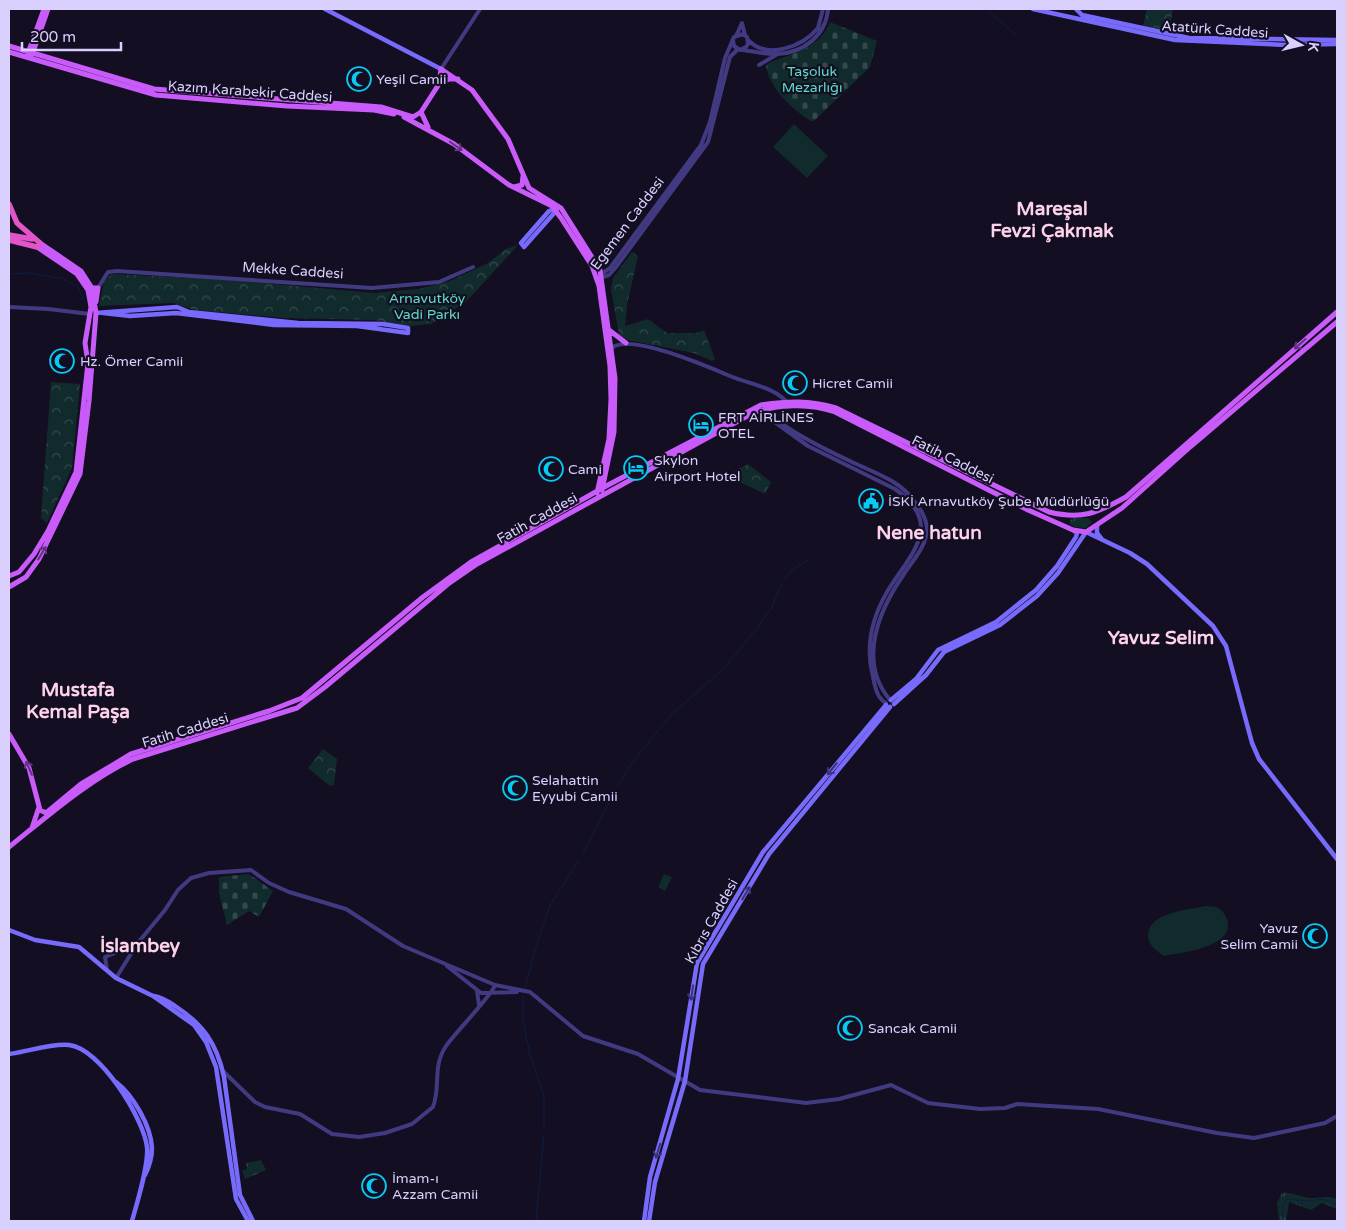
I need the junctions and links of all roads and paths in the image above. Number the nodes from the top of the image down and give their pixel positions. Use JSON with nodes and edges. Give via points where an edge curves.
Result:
{"nodes":[{"id":1,"x":44,"y":9,"type":"edge"},
{"id":2,"x":48,"y":9,"type":"edge"},
{"id":3,"x":325,"y":9,"type":"edge"},
{"id":4,"x":480,"y":9,"type":"edge"},
{"id":5,"x":823,"y":9,"type":"edge"},
{"id":6,"x":828,"y":9,"type":"edge"},
{"id":7,"x":1033,"y":9,"type":"edge"},
{"id":8,"x":1076,"y":9,"type":"edge"},
{"id":9,"x":1048,"y":11,"type":"edge"},
{"id":10,"x":1064,"y":16,"type":"junction"},
{"id":11,"x":746,"y":37,"type":"junction"},
{"id":12,"x":734,"y":38,"type":"junction"},
{"id":13,"x":1337,"y":42,"type":"edge"},
{"id":14,"x":9,"y":46,"type":"edge"},
{"id":15,"x":740,"y":49,"type":"junction"},
{"id":16,"x":9,"y":52,"type":"edge"},
{"id":17,"x":30,"y":54,"type":"junction"},
{"id":18,"x":779,"y":54,"type":"junction"},
{"id":19,"x":759,"y":65,"type":"dead end"},
{"id":20,"x":442,"y":69,"type":"junction"},
{"id":21,"x":459,"y":79,"type":"junction"},
{"id":22,"x":439,"y":84,"type":"junction"},
{"id":23,"x":133,"y":85,"type":"junction"},
{"id":24,"x":421,"y":112,"type":"junction"},
{"id":25,"x":432,"y":130,"type":"junction"},
{"id":26,"x":523,"y":174,"type":"junction"},
{"id":27,"x":514,"y":187,"type":"junction"},
{"id":28,"x":9,"y":204,"type":"edge"},
{"id":29,"x":556,"y":209,"type":"junction"},
{"id":30,"x":9,"y":235,"type":"edge"},
{"id":31,"x":9,"y":240,"type":"edge"},
{"id":32,"x":37,"y":243,"type":"junction"},
{"id":33,"x":522,"y":245,"type":"dead end"},
{"id":34,"x":473,"y":267,"type":"dead end"},
{"id":35,"x":600,"y":277,"type":"junction"},
{"id":36,"x":92,"y":288,"type":"junction"},
{"id":37,"x":98,"y":288,"type":"junction"},
{"id":38,"x":95,"y":305,"type":"junction"},
{"id":39,"x":9,"y":307,"type":"edge"},
{"id":40,"x":1337,"y":312,"type":"edge"},
{"id":41,"x":93,"y":314,"type":"junction"},
{"id":42,"x":1337,"y":322,"type":"edge"},
{"id":43,"x":87,"y":329,"type":"junction"},
{"id":44,"x":609,"y":330,"type":"junction"},
{"id":45,"x":408,"y":331,"type":"dead end"},
{"id":46,"x":95,"y":332,"type":"junction"},
{"id":47,"x":626,"y":343,"type":"junction"},
{"id":48,"x":612,"y":348,"type":"junction"},
{"id":49,"x":94,"y":349,"type":"junction"},
{"id":50,"x":87,"y":351,"type":"junction"},
{"id":51,"x":88,"y":381,"type":"junction"},
{"id":52,"x":786,"y":401,"type":"junction"},
{"id":53,"x":760,"y":408,"type":"junction"},
{"id":54,"x":600,"y":493,"type":"junction"},
{"id":55,"x":1092,"y":514,"type":"junction"},
{"id":56,"x":1066,"y":516,"type":"junction"},
{"id":57,"x":1097,"y":526,"type":"junction"},
{"id":58,"x":1073,"y":530,"type":"junction"},
{"id":59,"x":1086,"y":532,"type":"junction"},
{"id":60,"x":50,"y":533,"type":"junction"},
{"id":61,"x":1103,"y":541,"type":"junction"},
{"id":62,"x":10,"y":575,"type":"edge"},
{"id":63,"x":9,"y":587,"type":"edge"},
{"id":64,"x":348,"y":664,"type":"junction"},
{"id":65,"x":889,"y":703,"type":"junction"},
{"id":66,"x":9,"y":734,"type":"edge"},
{"id":67,"x":39,"y":807,"type":"junction"},
{"id":68,"x":46,"y":813,"type":"junction"},
{"id":69,"x":38,"y":824,"type":"junction"},
{"id":70,"x":30,"y":830,"type":"junction"},
{"id":71,"x":9,"y":847,"type":"edge"},
{"id":72,"x":1337,"y":859,"type":"edge"},
{"id":73,"x":9,"y":930,"type":"edge"},
{"id":74,"x":137,"y":944,"type":"junction"},
{"id":75,"x":445,"y":964,"type":"junction"},
{"id":76,"x":107,"y":970,"type":"junction"},
{"id":77,"x":473,"y":977,"type":"junction"},
{"id":78,"x":116,"y":978,"type":"junction"},
{"id":79,"x":495,"y":985,"type":"junction"},
{"id":80,"x":470,"y":986,"type":"junction"},
{"id":81,"x":477,"y":991,"type":"junction"},
{"id":82,"x":523,"y":991,"type":"junction"},
{"id":83,"x":490,"y":994,"type":"junction"},
{"id":84,"x":153,"y":996,"type":"junction"},
{"id":85,"x":479,"y":1005,"type":"junction"},
{"id":86,"x":9,"y":1054,"type":"edge"},
{"id":87,"x":223,"y":1071,"type":"junction"},
{"id":88,"x":679,"y":1077,"type":"junction"},
{"id":89,"x":685,"y":1080,"type":"junction"},
{"id":90,"x":1337,"y":1116,"type":"edge"},
{"id":91,"x":132,"y":1221,"type":"edge"},
{"id":92,"x":248,"y":1221,"type":"edge"},
{"id":93,"x":253,"y":1221,"type":"edge"},
{"id":94,"x":644,"y":1221,"type":"edge"},
{"id":95,"x":649,"y":1221,"type":"edge"}],
"edges":[{"from":1,"to":17,"type":"main road"},
{"from":2,"to":17,"type":"main road"},
{"from":3,"to":20,"type":"main road"},
{"from":4,"to":20,"type":"street"},
{"from":5,"to":11,"type":"street","via":[[818,28],[794,45],[762,50]]},
{"from":6,"to":18,"type":"street","via":[[826,23],[817,36],[795,50]]},
{"from":7,"to":9,"type":"main road","name":"Atatürk Caddesi"},
{"from":8,"to":10,"type":"main road"},
{"from":8,"to":13,"type":"main road","name":"Atatürk Caddesi","via":[[1090,17],[1189,38]]},
{"from":9,"to":10,"type":"main road","name":"Atatürk Caddesi"},
{"from":10,"to":13,"type":"main road","name":"Atatürk Caddesi","via":[[1175,40],[1286,45]]},
{"from":11,"to":12,"type":"street"},
{"from":11,"to":12,"type":"street","via":[[742,22]]},
{"from":11,"to":15,"type":"street","name":"Egemen Caddesi","via":[[748,46]]},
{"from":12,"to":15,"type":"street","via":[[734,46]]},
{"from":12,"to":35,"type":"street","name":"Egemen Caddesi","via":[[725,58],[704,139],[610,268]]},
{"from":14,"to":17,"type":"main road","name":"Kazım Karabekir Caddesi"},
{"from":15,"to":18,"type":"street"},
{"from":15,"to":35,"type":"street","name":"Egemen Caddesi","via":[[730,57],[708,142],[616,267],[609,275]]},
{"from":16,"to":17,"type":"main road","name":"Kazım Karabekir Caddesi"},
{"from":17,"to":23,"type":"main road","name":"Kazım Karabekir Caddesi"},
{"from":18,"to":19,"type":"street"},
{"from":20,"to":21,"type":"main road"},
{"from":20,"to":22,"type":"main road"},
{"from":21,"to":22,"type":"main road","via":[[448,79]]},
{"from":21,"to":26,"type":"main road","via":[[472,90],[508,138]]},
{"from":22,"to":24,"type":"main road"},
{"from":23,"to":24,"type":"main road","name":"Kazım Karabekir Caddesi","via":[[381,108],[414,117]]},
{"from":23,"to":25,"type":"main road","name":"Kazım Karabekir Caddesi","via":[[173,98],[375,110],[402,116]]},
{"from":24,"to":25,"type":"main road"},
{"from":25,"to":27,"type":"main road","name":"Kazım Karabekir Caddesi","one_way":true},
{"from":26,"to":27,"type":"main road","via":[[522,185]]},
{"from":26,"to":29,"type":"main road","via":[[534,192],[549,199]]},
{"from":27,"to":29,"type":"main road","name":"Kazım Karabekir Caddesi"},
{"from":28,"to":32,"type":"highway","via":[[16,224]]},
{"from":29,"to":33,"type":"main road"},
{"from":29,"to":35,"type":"main road"},
{"from":30,"to":32,"type":"highway"},
{"from":31,"to":32,"type":"highway"},
{"from":32,"to":36,"type":"main road","via":[[81,271]]},
{"from":32,"to":41,"type":"main road","via":[[82,280]]},
{"from":34,"to":37,"type":"street","name":"Mekke Caddesi","via":[[439,282],[372,288],[221,276],[108,272]]},
{"from":35,"to":44,"type":"main road"},
{"from":35,"to":54,"type":"main road","via":[[611,399],[609,439]]},
{"from":36,"to":37,"type":"main road"},
{"from":36,"to":38,"type":"main road"},
{"from":37,"to":38,"type":"main road"},
{"from":38,"to":41,"type":"main road"},
{"from":39,"to":41,"type":"street"},
{"from":40,"to":55,"type":"main road","name":"Fatih Caddesi","one_way":true,"via":[[1126,497]]},
{"from":41,"to":43,"type":"main road"},
{"from":41,"to":45,"type":"main road","via":[[160,308],[275,323],[360,322]]},
{"from":41,"to":46,"type":"main road"},
{"from":42,"to":57,"type":"main road"},
{"from":43,"to":46,"type":"main road","via":[[93,328]]},
{"from":43,"to":50,"type":"main road"},
{"from":44,"to":47,"type":"main road"},
{"from":44,"to":48,"type":"main road"},
{"from":46,"to":49,"type":"main road"},
{"from":47,"to":48,"type":"street"},
{"from":47,"to":52,"type":"street","via":[[689,358],[773,390]]},
{"from":48,"to":54,"type":"main road","via":[[614,432]]},
{"from":49,"to":50,"type":"main road"},
{"from":49,"to":51,"type":"main road"},
{"from":50,"to":51,"type":"main road"},
{"from":51,"to":60,"type":"main road","via":[[83,466]]},
{"from":52,"to":53,"type":"main road","name":"Fatih Caddesi"},
{"from":52,"to":56,"type":"main road","name":"Fatih Caddesi","via":[[809,401],[842,410],[1049,512]]},
{"from":53,"to":54,"type":"main road","name":"Fatih Caddesi"},
{"from":53,"to":58,"type":"main road","name":"Fatih Caddesi","via":[[808,405],[835,412]]},
{"from":53,"to":65,"type":"street","via":[[808,446],[891,484],[913,500],[923,515],[927,526],[921,550],[891,594],[876,629],[874,664]]},
{"from":54,"to":64,"type":"main road","name":"Fatih Caddesi","via":[[505,541],[463,567],[422,597]]},
{"from":55,"to":56,"type":"main road","name":"Fatih Caddesi"},
{"from":55,"to":57,"type":"main road"},
{"from":56,"to":58,"type":"main road","via":[[1067,525]]},
{"from":57,"to":59,"type":"main road"},
{"from":57,"to":61,"type":"main road"},
{"from":58,"to":59,"type":"main road","name":"Fatih Caddesi"},
{"from":58,"to":65,"type":"main road","name":"Kıbrıs Caddesi","via":[[1076,537],[1042,585],[1000,619],[938,650],[916,679]]},
{"from":59,"to":61,"type":"main road"},
{"from":59,"to":65,"type":"main road","via":[[1041,592],[1000,625],[944,652],[926,675]]},
{"from":60,"to":62,"type":"main road","via":[[19,572]]},
{"from":63,"to":60,"type":"main road","one_way":true,"via":[[30,572]]},
{"from":61,"to":72,"type":"main road","via":[[1148,564],[1221,636],[1259,759]]},
{"from":64,"to":68,"type":"main road","via":[[294,703],[131,754],[82,784]]},
{"from":64,"to":69,"type":"main road","name":"Fatih Caddesi","via":[[314,697],[297,708],[151,751],[109,771]]},
{"from":65,"to":88,"type":"main road","name":"Kıbrıs Caddesi","one_way":true,"via":[[763,852],[699,961]]},
{"from":89,"to":65,"type":"main road","one_way":true,"via":[[704,964],[769,854]]},
{"from":67,"to":66,"type":"main road","one_way":true,"via":[[29,768]]},
{"from":67,"to":68,"type":"main road","via":[[42,813]]},
{"from":67,"to":70,"type":"main road"},
{"from":68,"to":69,"type":"main road"},
{"from":69,"to":70,"type":"main road","name":"Fatih Caddesi"},
{"from":70,"to":71,"type":"main road","name":"Fatih Caddesi"},
{"from":73,"to":76,"type":"main road","via":[[35,940],[79,947]]},
{"from":74,"to":75,"type":"street","via":[[191,878],[209,873],[251,870],[289,892],[346,909],[403,946]]},
{"from":74,"to":76,"type":"street","via":[[106,957]]},
{"from":74,"to":78,"type":"street"},
{"from":75,"to":77,"type":"street"},
{"from":75,"to":80,"type":"street"},
{"from":76,"to":78,"type":"main road"},
{"from":77,"to":79,"type":"street"},
{"from":77,"to":80,"type":"street"},
{"from":78,"to":84,"type":"main road"},
{"from":79,"to":82,"type":"street"},
{"from":79,"to":83,"type":"street"},
{"from":80,"to":81,"type":"street"},
{"from":81,"to":83,"type":"street"},
{"from":81,"to":85,"type":"street"},
{"from":82,"to":83,"type":"street"},
{"from":82,"to":88,"type":"street","via":[[530,992],[583,1036],[638,1054]]},
{"from":83,"to":85,"type":"street"},
{"from":84,"to":87,"type":"main road","via":[[163,998],[198,1022],[209,1038]]},
{"from":84,"to":92,"type":"main road","via":[[194,1025],[212,1055],[222,1094],[236,1199]]},
{"from":85,"to":87,"type":"street","via":[[442,1054],[437,1065],[433,1106],[412,1124],[385,1133],[359,1137],[330,1134],[300,1114],[255,1102]]},
{"from":86,"to":91,"type":"main road","via":[[69,1045],[90,1054],[115,1081],[137,1118],[147,1151]]},
{"from":87,"to":93,"type":"main road","via":[[240,1195]]},
{"from":88,"to":89,"type":"street"},
{"from":88,"to":94,"type":"main road","name":"Kıbrıs Caddesi","one_way":true,"via":[[650,1177]]},
{"from":89,"to":90,"type":"street","via":[[700,1090],[806,1103],[839,1099],[891,1085],[928,1103],[980,1108],[1005,1108],[1017,1104],[1098,1109],[1254,1138],[1325,1123]]},
{"from":89,"to":95,"type":"main road","via":[[655,1182]]}]}
